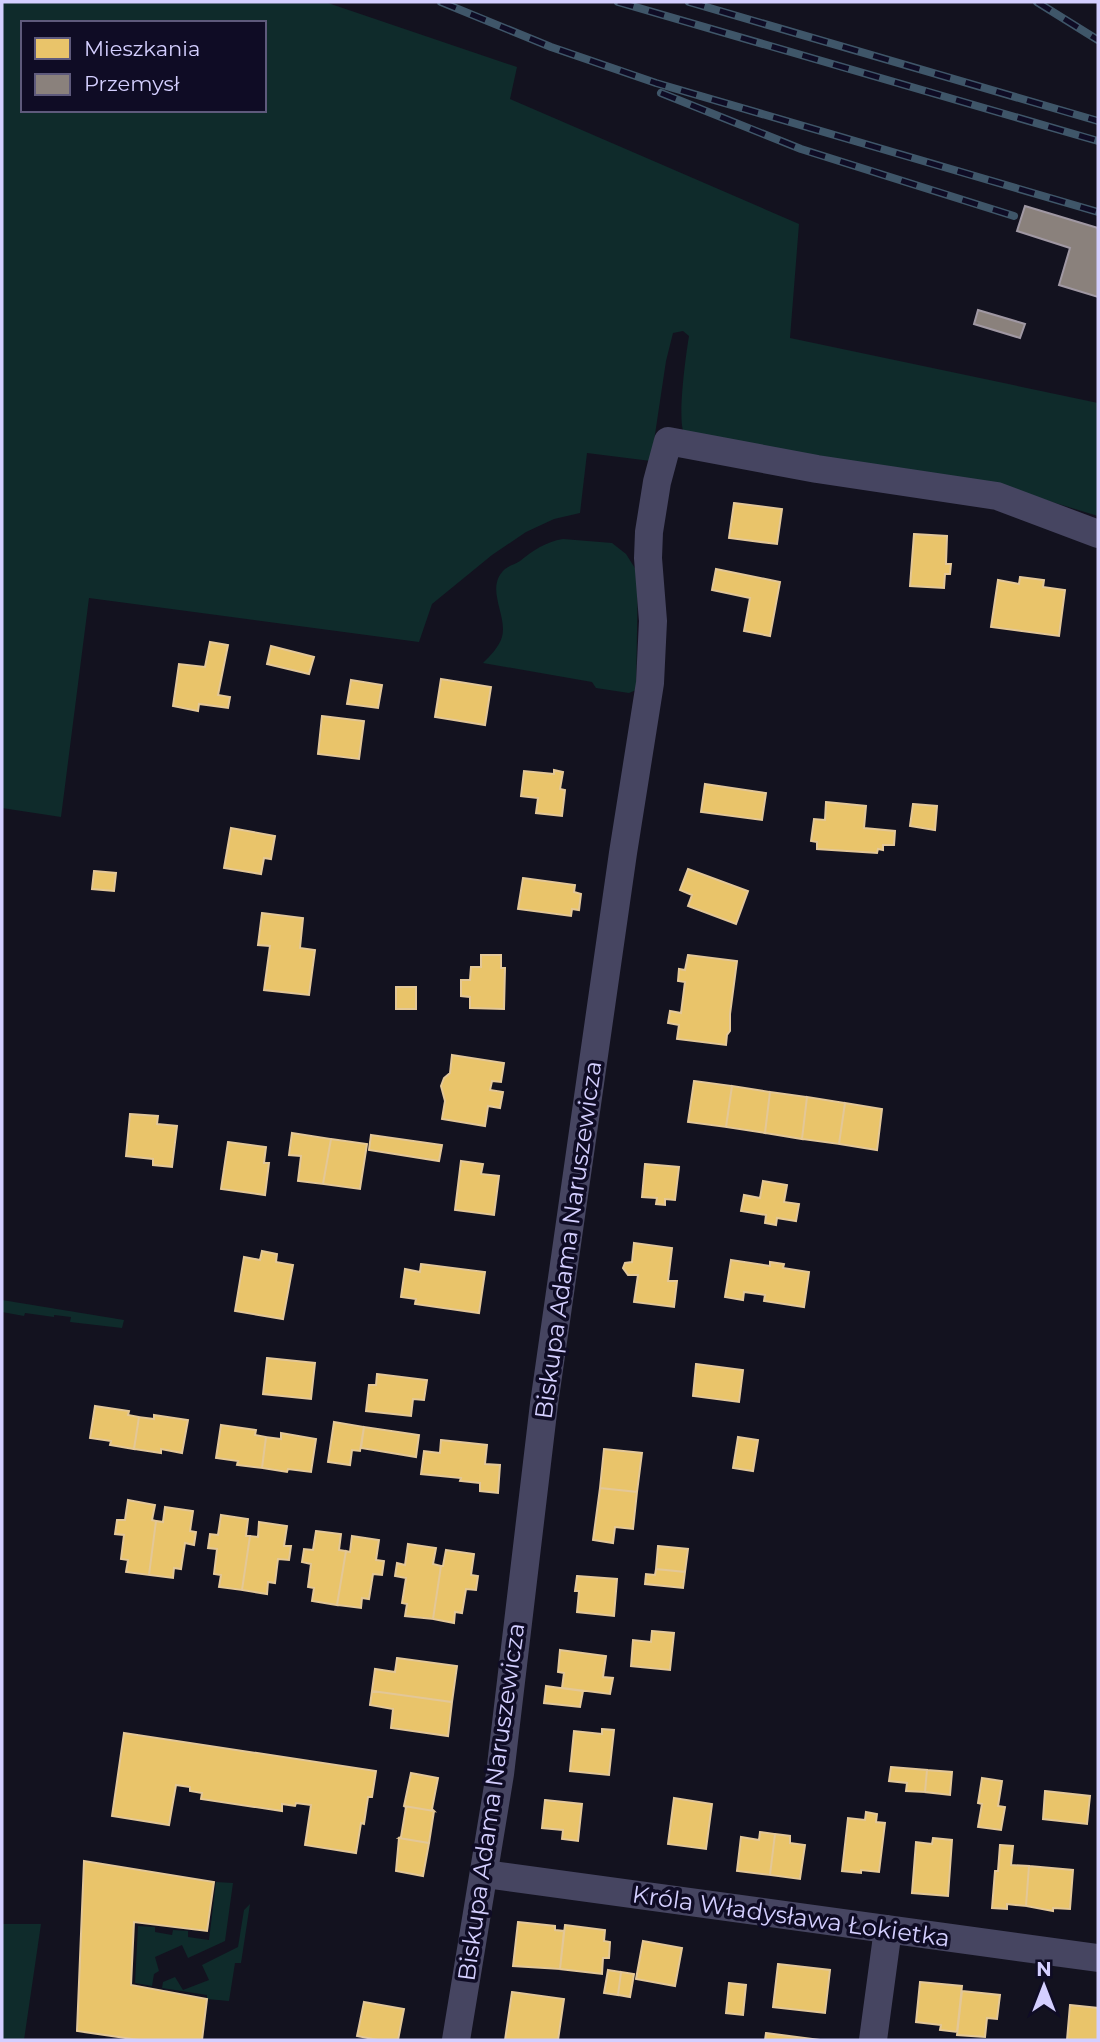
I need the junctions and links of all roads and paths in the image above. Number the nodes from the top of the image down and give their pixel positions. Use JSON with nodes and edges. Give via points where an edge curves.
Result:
{"nodes":[{"id":1,"x":1098,"y":534,"type":"edge"},
{"id":2,"x":485,"y":1874,"type":"junction"},
{"id":3,"x":888,"y":1929,"type":"junction"},
{"id":4,"x":1098,"y":1958,"type":"edge"},
{"id":5,"x":456,"y":2040,"type":"edge"},
{"id":6,"x":873,"y":2040,"type":"edge"}],
"edges":[{"from":1,"to":2,"type":"street","name":"Biskupa Adama Naruszewicza","via":[[997,496],[817,469],[668,440],[649,532],[650,683],[544,1404]]},
{"from":2,"to":3,"type":"street","name":"Króla Władysława Łokietka"},
{"from":2,"to":5,"type":"street","name":"Biskupa Adama Naruszewicza"},
{"from":3,"to":4,"type":"street","name":"Króla Władysława Łokietka"},
{"from":3,"to":6,"type":"street"}]}
